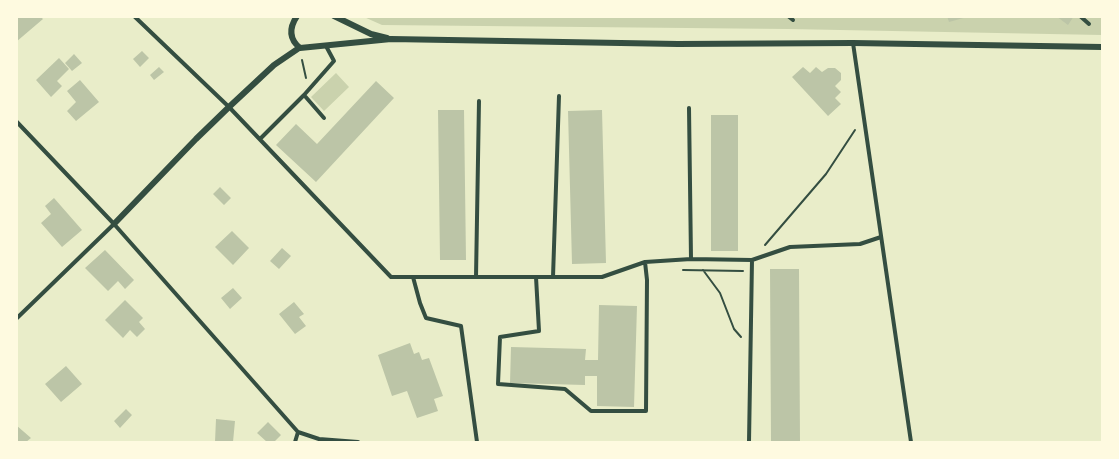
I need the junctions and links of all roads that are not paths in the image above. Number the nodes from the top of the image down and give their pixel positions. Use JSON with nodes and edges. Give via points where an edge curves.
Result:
{"nodes":[{"id":1,"x":134,"y":16,"type":"edge"},
{"id":2,"x":297,"y":16,"type":"edge"},
{"id":3,"x":334,"y":16,"type":"edge"},
{"id":4,"x":788,"y":16,"type":"edge"},
{"id":5,"x":1080,"y":16,"type":"edge"},
{"id":6,"x":793,"y":20,"type":"dead end"},
{"id":7,"x":1089,"y":24,"type":"dead end"},
{"id":8,"x":391,"y":39,"type":"junction"},
{"id":9,"x":853,"y":43,"type":"junction"},
{"id":10,"x":325,"y":46,"type":"junction"},
{"id":11,"x":1102,"y":47,"type":"edge"},
{"id":12,"x":300,"y":48,"type":"junction"},
{"id":13,"x":304,"y":95,"type":"junction"},
{"id":14,"x":559,"y":96,"type":"dead end"},
{"id":15,"x":479,"y":101,"type":"dead end"},
{"id":16,"x":230,"y":107,"type":"junction"},
{"id":17,"x":689,"y":108,"type":"dead end"},
{"id":18,"x":324,"y":118,"type":"dead end"},
{"id":19,"x":16,"y":121,"type":"edge"},
{"id":20,"x":260,"y":139,"type":"junction"},
{"id":21,"x":114,"y":224,"type":"junction"},
{"id":22,"x":881,"y":237,"type":"junction"},
{"id":23,"x":691,"y":259,"type":"junction"},
{"id":24,"x":752,"y":260,"type":"junction"},
{"id":25,"x":645,"y":262,"type":"junction"},
{"id":26,"x":413,"y":277,"type":"junction"},
{"id":27,"x":476,"y":277,"type":"junction"},
{"id":28,"x":536,"y":277,"type":"junction"},
{"id":29,"x":553,"y":277,"type":"junction"},
{"id":30,"x":16,"y":319,"type":"edge"},
{"id":31,"x":298,"y":432,"type":"junction"},
{"id":32,"x":295,"y":442,"type":"edge"},
{"id":33,"x":358,"y":442,"type":"edge"},
{"id":34,"x":477,"y":442,"type":"edge"},
{"id":35,"x":750,"y":442,"type":"edge"},
{"id":36,"x":911,"y":442,"type":"edge"}],
"edges":[{"from":1,"to":16,"type":"lane"},
{"from":2,"to":12,"type":"street","via":[[291,32]]},
{"from":3,"to":8,"type":"street"},
{"from":4,"to":6,"type":"lane"},
{"from":5,"to":7,"type":"lane"},
{"from":8,"to":9,"type":"street"},
{"from":8,"to":10,"type":"street"},
{"from":9,"to":11,"type":"street"},
{"from":9,"to":22,"type":"lane"},
{"from":10,"to":12,"type":"street"},
{"from":10,"to":13,"type":"lane","via":[[334,61]]},
{"from":12,"to":16,"type":"street","via":[[274,65]]},
{"from":13,"to":18,"type":"lane"},
{"from":13,"to":20,"type":"lane"},
{"from":14,"to":29,"type":"lane"},
{"from":15,"to":27,"type":"lane"},
{"from":16,"to":20,"type":"lane"},
{"from":16,"to":21,"type":"street"},
{"from":17,"to":23,"type":"lane"},
{"from":19,"to":21,"type":"lane"},
{"from":20,"to":26,"type":"lane","via":[[391,277]]},
{"from":21,"to":30,"type":"lane"},
{"from":21,"to":31,"type":"lane"},
{"from":22,"to":24,"type":"lane","via":[[860,244],[790,247]]},
{"from":22,"to":36,"type":"lane"},
{"from":23,"to":24,"type":"lane"},
{"from":23,"to":25,"type":"lane"},
{"from":24,"to":35,"type":"lane"},
{"from":25,"to":28,"type":"lane","via":[[646,411],[591,411],[565,389],[498,384],[500,337],[539,332]]},
{"from":25,"to":29,"type":"lane","via":[[602,277]]},
{"from":26,"to":27,"type":"lane"},
{"from":26,"to":34,"type":"lane","via":[[426,318],[461,326]]},
{"from":27,"to":28,"type":"lane"},
{"from":28,"to":29,"type":"lane"},
{"from":31,"to":32,"type":"lane"},
{"from":31,"to":33,"type":"lane","via":[[320,439]]}]}
